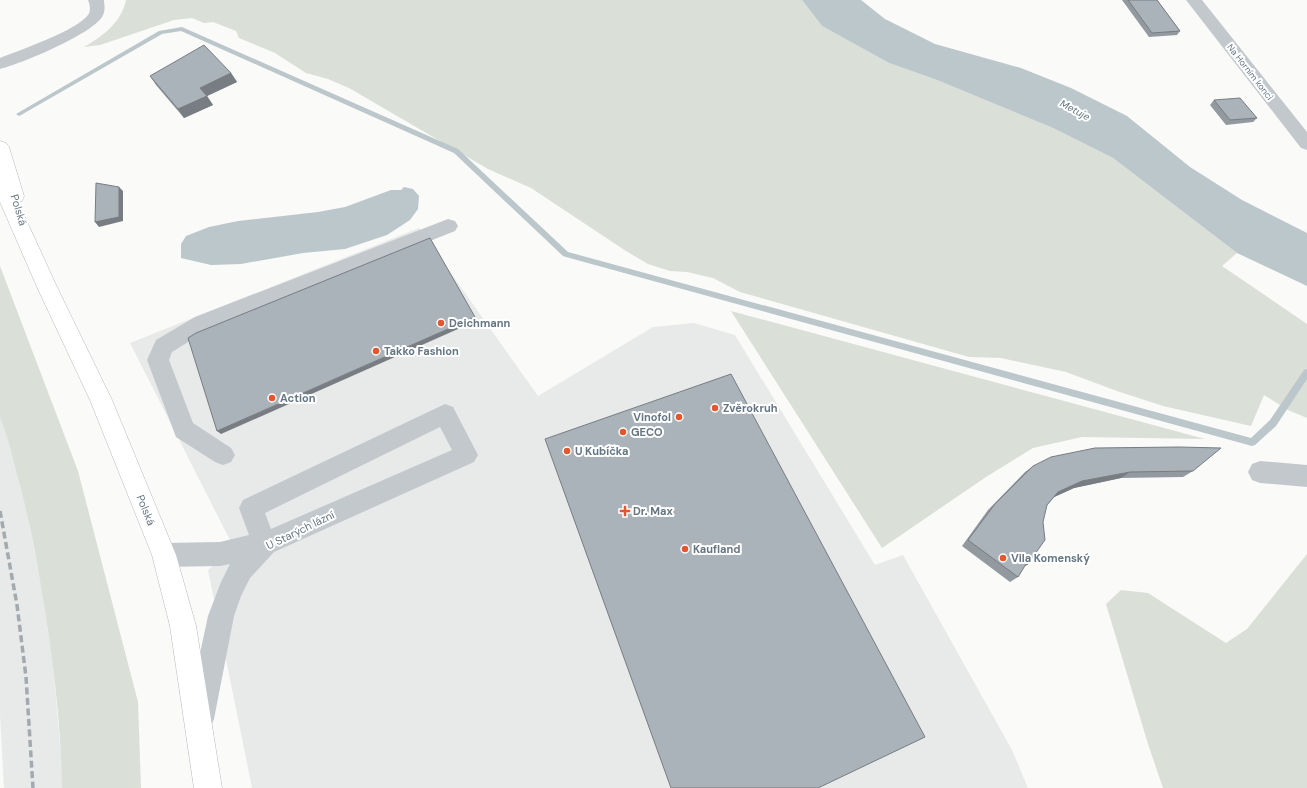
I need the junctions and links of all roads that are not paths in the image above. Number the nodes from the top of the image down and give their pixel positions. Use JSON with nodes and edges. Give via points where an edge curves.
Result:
{"nodes":[{"id":1,"x":96,"y":0,"type":"edge"},
{"id":2,"x":1194,"y":0,"type":"edge"},
{"id":3,"x":68,"y":35,"type":"junction"},
{"id":4,"x":0,"y":57,"type":"edge"},
{"id":5,"x":0,"y":64,"type":"edge"},
{"id":6,"x":1307,"y":144,"type":"edge"},
{"id":7,"x":0,"y":147,"type":"edge"},
{"id":8,"x":0,"y":182,"type":"edge"},
{"id":9,"x":448,"y":226,"type":"dead end"},
{"id":10,"x":31,"y":249,"type":"junction"},
{"id":11,"x":223,"y":455,"type":"dead end"},
{"id":12,"x":1260,"y":472,"type":"dead end"},
{"id":13,"x":1307,"y":476,"type":"edge"},
{"id":14,"x":265,"y":544,"type":"junction"},
{"id":15,"x":164,"y":555,"type":"junction"},
{"id":16,"x":199,"y":722,"type":"junction"},
{"id":17,"x":208,"y":788,"type":"edge"}],
"edges":[{"from":1,"to":3,"type":"street","via":[[98,6],[95,16],[86,25]]},
{"from":2,"to":6,"type":"street","name":"Na Horním konci"},
{"from":3,"to":4,"type":"street"},
{"from":3,"to":5,"type":"street"},
{"from":7,"to":10,"type":"main road","name":"Polská"},
{"from":8,"to":10,"type":"main road","name":"Polská"},
{"from":9,"to":11,"type":"street","via":[[202,323],[163,346],[158,360],[184,430]]},
{"from":10,"to":15,"type":"main road","name":"Polská","via":[[101,400]]},
{"from":12,"to":13,"type":"street"},
{"from":14,"to":14,"type":"street","name":"U Starých lázní","via":[[466,455],[445,414],[251,508]]},
{"from":14,"to":15,"type":"street","via":[[220,554]]},
{"from":14,"to":16,"type":"street","name":"U Starých lázní","via":[[241,569],[230,591],[222,616]]},
{"from":15,"to":16,"type":"main road","name":"Polská","via":[[183,626]]},
{"from":16,"to":17,"type":"main road","name":"Polská"}]}
